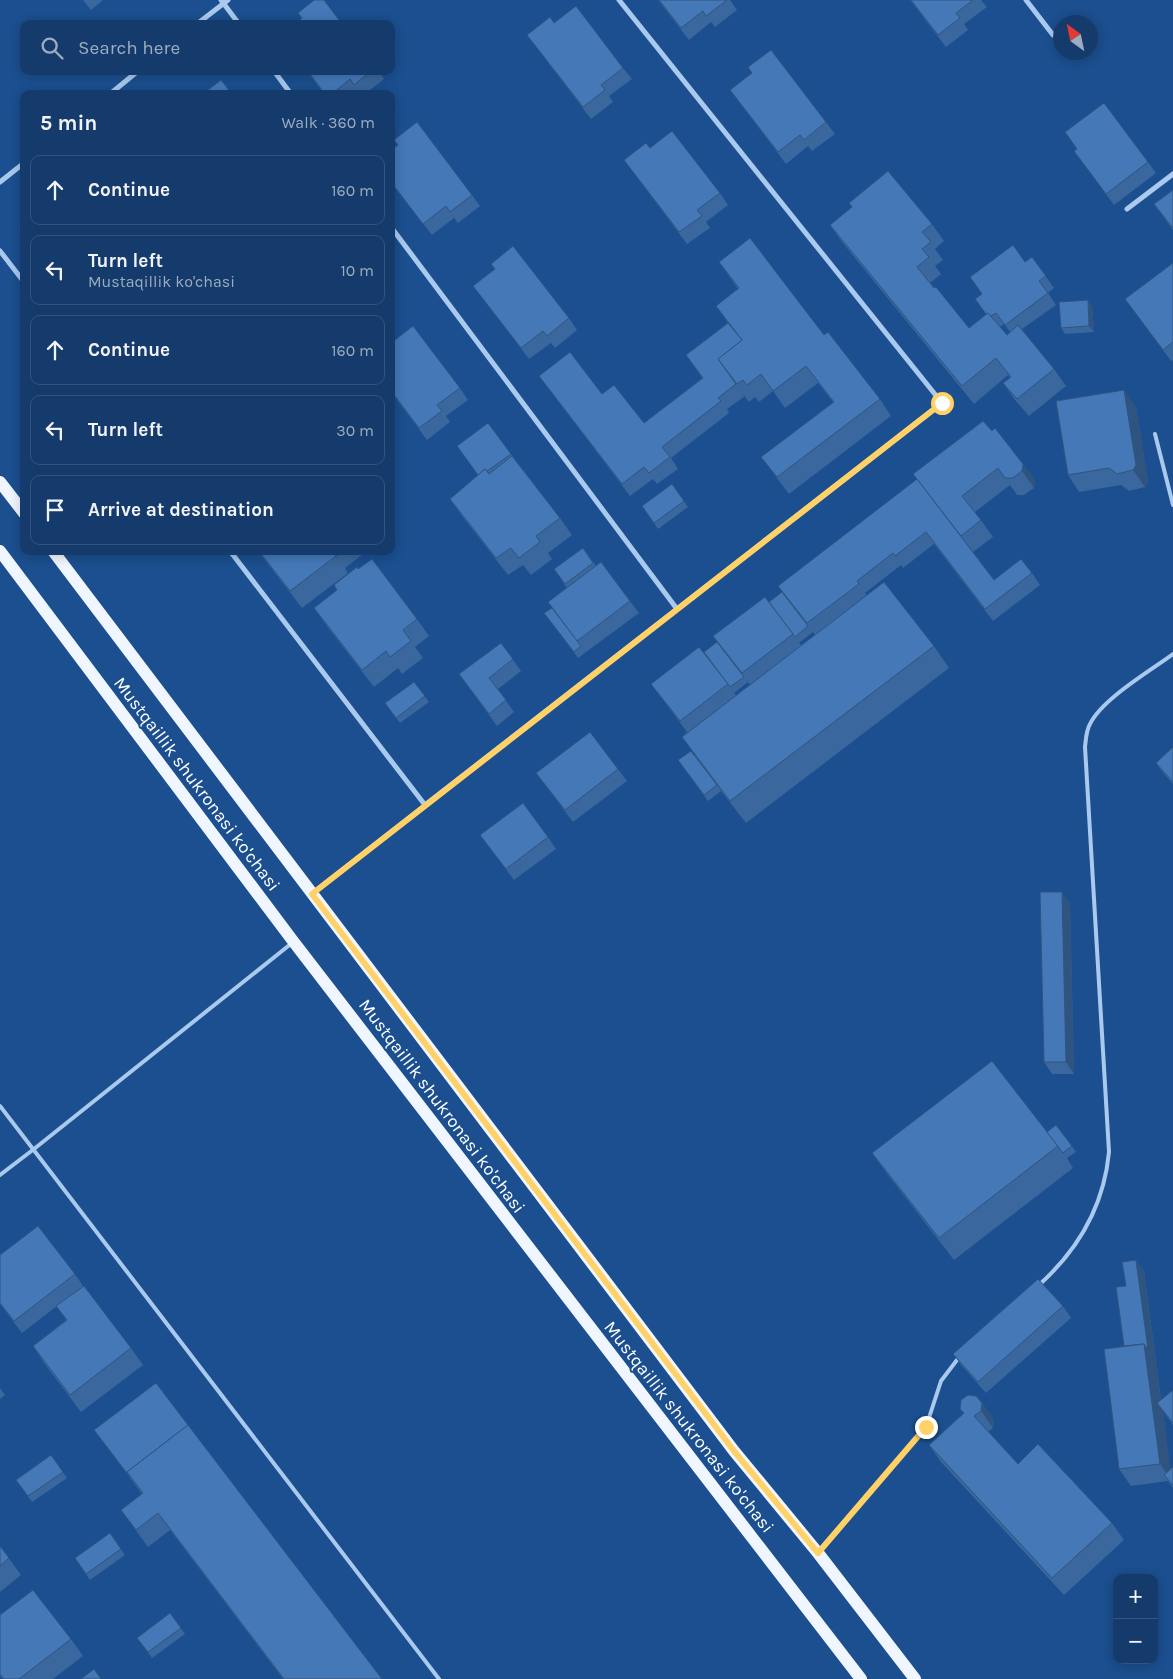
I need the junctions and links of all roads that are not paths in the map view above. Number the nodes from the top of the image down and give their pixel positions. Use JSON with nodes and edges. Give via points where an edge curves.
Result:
{"nodes":[{"id":1,"x":619,"y":0,"type":"edge"},
{"id":2,"x":1026,"y":0,"type":"edge"},
{"id":3,"x":224,"y":1,"type":"edge"},
{"id":4,"x":203,"y":20,"type":"edge"},
{"id":5,"x":236,"y":20,"type":"edge"},
{"id":6,"x":1053,"y":35,"type":"dead end"},
{"id":7,"x":133,"y":75,"type":"edge"},
{"id":8,"x":277,"y":75,"type":"edge"},
{"id":9,"x":115,"y":90,"type":"edge"},
{"id":10,"x":288,"y":90,"type":"edge"},
{"id":11,"x":20,"y":166,"type":"edge"},
{"id":12,"x":1173,"y":174,"type":"edge"},
{"id":13,"x":0,"y":182,"type":"edge"},
{"id":14,"x":1127,"y":209,"type":"dead end"},
{"id":15,"x":395,"y":232,"type":"edge"},
{"id":16,"x":0,"y":251,"type":"edge"},
{"id":17,"x":20,"y":277,"type":"edge"},
{"id":18,"x":1155,"y":434,"type":"dead end"},
{"id":19,"x":0,"y":482,"type":"edge"},
{"id":20,"x":1173,"y":506,"type":"edge"},
{"id":21,"x":20,"y":508,"type":"edge"},
{"id":22,"x":0,"y":551,"type":"edge"},
{"id":23,"x":56,"y":555,"type":"edge"},
{"id":24,"x":233,"y":555,"type":"edge"},
{"id":25,"x":677,"y":609,"type":"junction"},
{"id":26,"x":1173,"y":654,"type":"edge"},
{"id":27,"x":426,"y":805,"type":"junction"},
{"id":28,"x":312,"y":894,"type":"junction"},
{"id":29,"x":294,"y":941,"type":"junction"},
{"id":30,"x":0,"y":1106,"type":"edge"},
{"id":31,"x":34,"y":1149,"type":"junction"},
{"id":32,"x":0,"y":1175,"type":"edge"},
{"id":33,"x":1036,"y":1288,"type":"edge"},
{"id":34,"x":966,"y":1351,"type":"edge"},
{"id":35,"x":818,"y":1553,"type":"junction"},
{"id":36,"x":439,"y":1679,"type":"edge"},
{"id":37,"x":861,"y":1679,"type":"edge"},
{"id":38,"x":915,"y":1679,"type":"edge"}],
"edges":[{"from":1,"to":25,"type":"street","via":[[942,403]]},
{"from":2,"to":6,"type":"street"},
{"from":3,"to":4,"type":"street"},
{"from":3,"to":5,"type":"street"},
{"from":7,"to":9,"type":"street"},
{"from":8,"to":10,"type":"street"},
{"from":11,"to":13,"type":"street"},
{"from":12,"to":14,"type":"street"},
{"from":15,"to":25,"type":"street"},
{"from":16,"to":17,"type":"street"},
{"from":18,"to":20,"type":"lane"},
{"from":19,"to":21,"type":"main road"},
{"from":22,"to":29,"type":"main road","name":"Mustqaillik shukronasi ko'chasi"},
{"from":23,"to":28,"type":"main road","name":"Mustqaillik shukronasi ko'chasi"},
{"from":24,"to":27,"type":"street"},
{"from":25,"to":27,"type":"street"},
{"from":26,"to":33,"type":"lane","via":[[1114,697],[1093,719],[1086,735],[1109,1152],[1104,1187],[1095,1212],[1058,1268]]},
{"from":27,"to":28,"type":"lane"},
{"from":28,"to":35,"type":"main road","name":"Mustqaillik shukronasi ko'chasi","via":[[734,1451]]},
{"from":29,"to":31,"type":"lane"},
{"from":29,"to":37,"type":"main road","name":"Mustqaillik shukronasi ko'chasi"},
{"from":30,"to":31,"type":"lane"},
{"from":31,"to":32,"type":"lane"},
{"from":31,"to":36,"type":"lane"},
{"from":34,"to":35,"type":"lane","via":[[941,1381],[926,1427]]},
{"from":35,"to":38,"type":"main road","name":"Mustqaillik shukronasi ko'chasi"}]}
